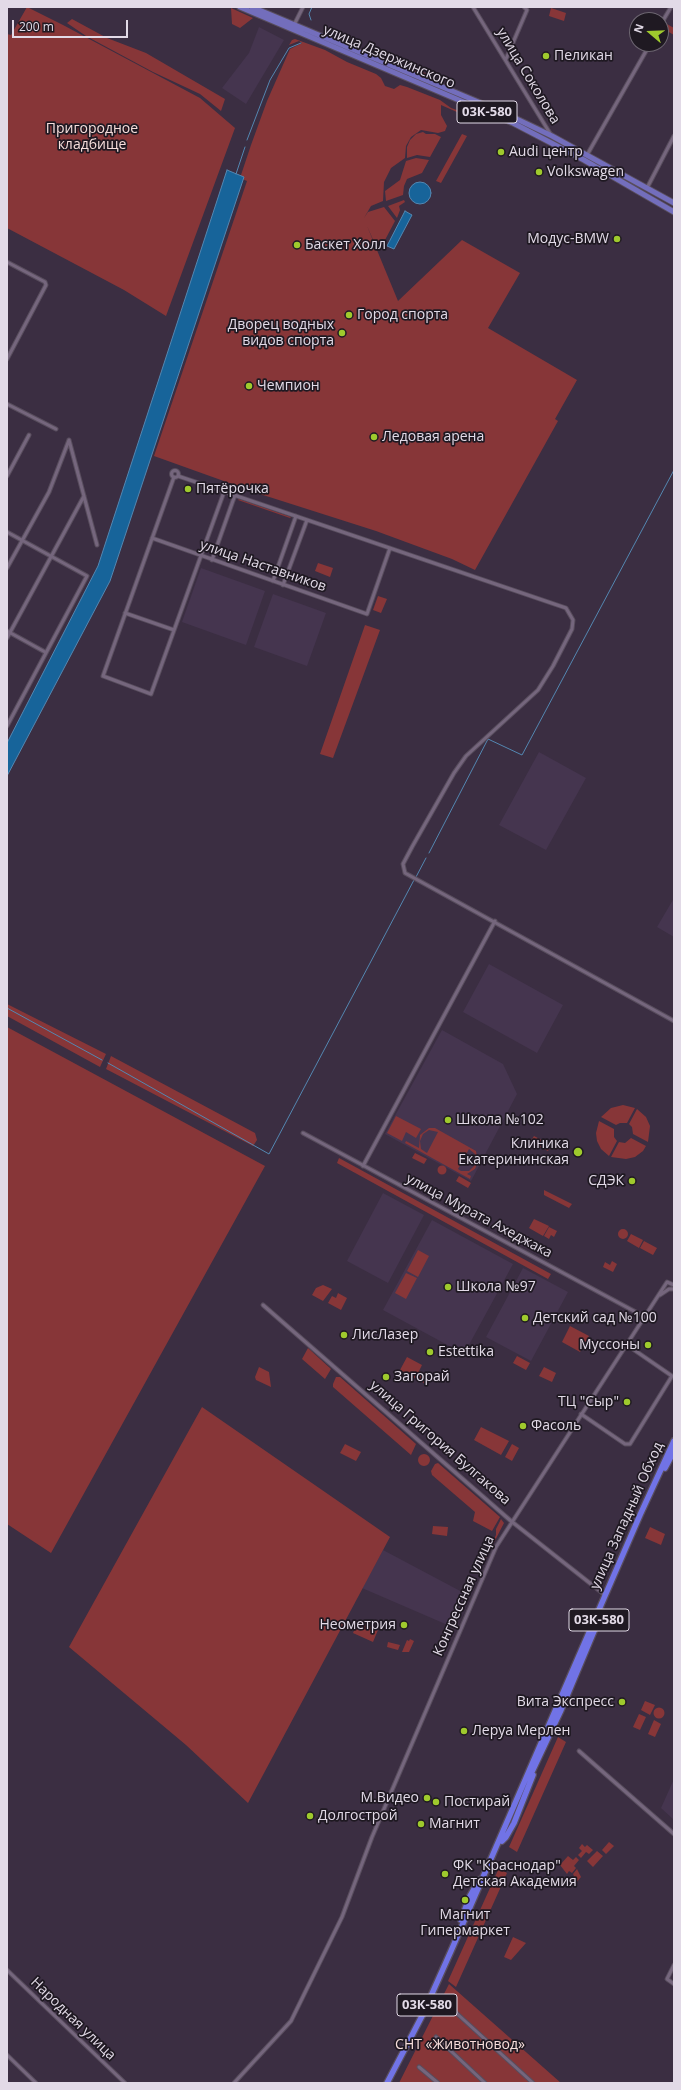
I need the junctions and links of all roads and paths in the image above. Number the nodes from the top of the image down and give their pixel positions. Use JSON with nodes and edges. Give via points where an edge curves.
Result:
{"nodes":[{"id":1,"x":240,"y":7,"type":"edge"},
{"id":2,"x":252,"y":7,"type":"edge"},
{"id":3,"x":303,"y":7,"type":"edge"},
{"id":4,"x":474,"y":7,"type":"edge"},
{"id":5,"x":524,"y":7,"type":"edge"},
{"id":6,"x":293,"y":27,"type":"junction"},
{"id":7,"x":645,"y":52,"type":"edge"},
{"id":8,"x":506,"y":59,"type":"junction"},
{"id":9,"x":398,"y":71,"type":"junction"},
{"id":10,"x":552,"y":136,"type":"junction"},
{"id":11,"x":674,"y":136,"type":"edge"},
{"id":12,"x":587,"y":155,"type":"junction"},
{"id":13,"x":647,"y":188,"type":"junction"},
{"id":14,"x":674,"y":203,"type":"edge"},
{"id":15,"x":674,"y":212,"type":"edge"},
{"id":16,"x":7,"y":262,"type":"edge"},
{"id":17,"x":7,"y":359,"type":"edge"},
{"id":18,"x":7,"y":404,"type":"edge"},
{"id":19,"x":56,"y":429,"type":"dead end"},
{"id":20,"x":28,"y":435,"type":"dead end"},
{"id":21,"x":7,"y":476,"type":"edge"},
{"id":22,"x":224,"y":492,"type":"junction"},
{"id":23,"x":234,"y":495,"type":"junction"},
{"id":24,"x":84,"y":496,"type":"junction"},
{"id":25,"x":296,"y":516,"type":"junction"},
{"id":26,"x":307,"y":520,"type":"junction"},
{"id":27,"x":7,"y":532,"type":"edge"},
{"id":28,"x":152,"y":538,"type":"junction"},
{"id":29,"x":22,"y":540,"type":"junction"},
{"id":30,"x":97,"y":545,"type":"dead end"},
{"id":31,"x":390,"y":548,"type":"junction"},
{"id":32,"x":51,"y":556,"type":"junction"},
{"id":33,"x":201,"y":556,"type":"junction"},
{"id":34,"x":212,"y":560,"type":"junction"},
{"id":35,"x":7,"y":568,"type":"edge"},
{"id":36,"x":273,"y":581,"type":"junction"},
{"id":37,"x":283,"y":584,"type":"junction"},
{"id":38,"x":125,"y":613,"type":"junction"},
{"id":39,"x":174,"y":630,"type":"junction"},
{"id":40,"x":8,"y":632,"type":"edge"},
{"id":41,"x":7,"y":638,"type":"edge"},
{"id":42,"x":45,"y":652,"type":"junction"},
{"id":43,"x":7,"y":726,"type":"edge"},
{"id":44,"x":495,"y":921,"type":"junction"},
{"id":45,"x":674,"y":1021,"type":"edge"},
{"id":46,"x":303,"y":1133,"type":"dead end"},
{"id":47,"x":363,"y":1166,"type":"junction"},
{"id":48,"x":674,"y":1285,"type":"edge"},
{"id":49,"x":674,"y":1289,"type":"edge"},
{"id":50,"x":658,"y":1297,"type":"junction"},
{"id":51,"x":263,"y":1305,"type":"dead end"},
{"id":52,"x":644,"y":1317,"type":"junction"},
{"id":53,"x":627,"y":1344,"type":"junction"},
{"id":54,"x":582,"y":1414,"type":"junction"},
{"id":55,"x":674,"y":1441,"type":"edge"},
{"id":56,"x":674,"y":1451,"type":"edge"},
{"id":57,"x":511,"y":1521,"type":"junction"},
{"id":58,"x":605,"y":1595,"type":"junction"},
{"id":59,"x":579,"y":1751,"type":"dead end"},
{"id":60,"x":674,"y":1834,"type":"edge"},
{"id":61,"x":674,"y":1965,"type":"edge"},
{"id":62,"x":7,"y":1970,"type":"edge"},
{"id":63,"x":674,"y":1984,"type":"edge"},
{"id":64,"x":453,"y":2010,"type":"dead end"},
{"id":65,"x":436,"y":2037,"type":"dead end"},
{"id":66,"x":7,"y":2055,"type":"edge"},
{"id":67,"x":419,"y":2067,"type":"dead end"},
{"id":68,"x":36,"y":2083,"type":"edge"},
{"id":69,"x":125,"y":2083,"type":"edge"},
{"id":70,"x":234,"y":2083,"type":"edge"},
{"id":71,"x":387,"y":2083,"type":"edge"},
{"id":72,"x":390,"y":2083,"type":"edge"},
{"id":73,"x":438,"y":2083,"type":"edge"},
{"id":74,"x":485,"y":2083,"type":"edge"},
{"id":75,"x":533,"y":2083,"type":"edge"}],
"edges":[{"from":1,"to":6,"type":"main road","name":"улица Дзержинского","number":"03К-580"},
{"from":2,"to":6,"type":"main road","name":"улица Дзержинского","number":"03К-580"},
{"from":3,"to":6,"type":"street"},
{"from":4,"to":8,"type":"street","name":"улица Соколова"},
{"from":5,"to":8,"type":"street","via":[[527,10]]},
{"from":6,"to":9,"type":"main road","name":"улица Дзержинского","number":"03К-580"},
{"from":7,"to":12,"type":"street"},
{"from":8,"to":10,"type":"street","name":"улица Соколова"},
{"from":9,"to":10,"type":"main road","name":"улица Дзержинского","number":"03К-580","via":[[502,112]]},
{"from":9,"to":15,"type":"main road","name":"улица Дзержинского","number":"03К-580","via":[[531,132]]},
{"from":10,"to":12,"type":"main road","name":"улица Дзержинского","number":"03К-580"},
{"from":11,"to":13,"type":"street"},
{"from":12,"to":13,"type":"main road","name":"улица Дзержинского","number":"03К-580"},
{"from":13,"to":14,"type":"main road","name":"улица Дзержинского","number":"03К-580"},
{"from":16,"to":17,"type":"street","via":[[45,282],[46,285]]},
{"from":18,"to":19,"type":"street"},
{"from":20,"to":21,"type":"street"},
{"from":22,"to":23,"type":"street"},
{"from":22,"to":28,"type":"street","via":[[176,476]]},
{"from":22,"to":33,"type":"street"},
{"from":23,"to":25,"type":"street"},
{"from":23,"to":34,"type":"street"},
{"from":24,"to":29,"type":"street","via":[[69,440],[49,492]]},
{"from":24,"to":30,"type":"street"},
{"from":24,"to":32,"type":"street"},
{"from":25,"to":26,"type":"street"},
{"from":25,"to":36,"type":"street"},
{"from":26,"to":31,"type":"street"},
{"from":26,"to":37,"type":"street"},
{"from":27,"to":29,"type":"street"},
{"from":28,"to":33,"type":"street","name":"улица Наставников"},
{"from":28,"to":38,"type":"street"},
{"from":29,"to":32,"type":"street"},
{"from":29,"to":35,"type":"street"},
{"from":31,"to":37,"type":"street","name":"улица Наставников","via":[[366,614]]},
{"from":31,"to":44,"type":"street","via":[[556,604],[566,608],[573,620],[572,629],[538,690],[466,756],[404,864],[405,873]]},
{"from":32,"to":40,"type":"street"},
{"from":32,"to":42,"type":"street","via":[[87,576]]},
{"from":33,"to":34,"type":"street","name":"улица Наставников"},
{"from":33,"to":39,"type":"street"},
{"from":34,"to":36,"type":"street","name":"улица Наставников"},
{"from":36,"to":37,"type":"street","name":"улица Наставников"},
{"from":38,"to":39,"type":"street"},
{"from":38,"to":39,"type":"street","via":[[103,676],[151,694]]},
{"from":40,"to":41,"type":"street"},
{"from":40,"to":42,"type":"street"},
{"from":42,"to":43,"type":"street"},
{"from":44,"to":45,"type":"street"},
{"from":44,"to":47,"type":"street"},
{"from":46,"to":47,"type":"street","name":"улица Мурата Ахеджака"},
{"from":47,"to":52,"type":"street","name":"улица Мурата Ахеджака"},
{"from":48,"to":50,"type":"street","name":"Конгрессная улица","via":[[668,1282]]},
{"from":49,"to":50,"type":"street","via":[[669,1289]]},
{"from":50,"to":52,"type":"street","name":"Конгрессная улица"},
{"from":51,"to":57,"type":"street","name":"улица Григория Булгакова"},
{"from":52,"to":53,"type":"street","name":"Конгрессная улица"},
{"from":53,"to":54,"type":"street","name":"Конгрессная улица"},
{"from":53,"to":54,"type":"street","via":[[672,1376],[630,1444],[625,1444]]},
{"from":54,"to":57,"type":"street","name":"Конгрессная улица"},
{"from":55,"to":58,"type":"highway","name":"улица Западный Обход","number":"03К-580"},
{"from":56,"to":72,"type":"highway","name":"улица Западный Обход","number":"03К-580","via":[[640,1522],[446,1970]]},
{"from":57,"to":58,"type":"street","name":"улица Григория Булгакова"},
{"from":57,"to":70,"type":"street","name":"Конгрессная улица","via":[[488,1563],[342,1917],[291,2021]]},
{"from":58,"to":71,"type":"highway","name":"улица Западный Обход","number":"03К-580","via":[[422,2016]]},
{"from":59,"to":60,"type":"street"},
{"from":61,"to":63,"type":"street","via":[[667,1980]]},
{"from":62,"to":69,"type":"street","name":"Народная улица"},
{"from":64,"to":75,"type":"street"},
{"from":65,"to":74,"type":"street"},
{"from":66,"to":68,"type":"street"},
{"from":67,"to":73,"type":"street"}]}
